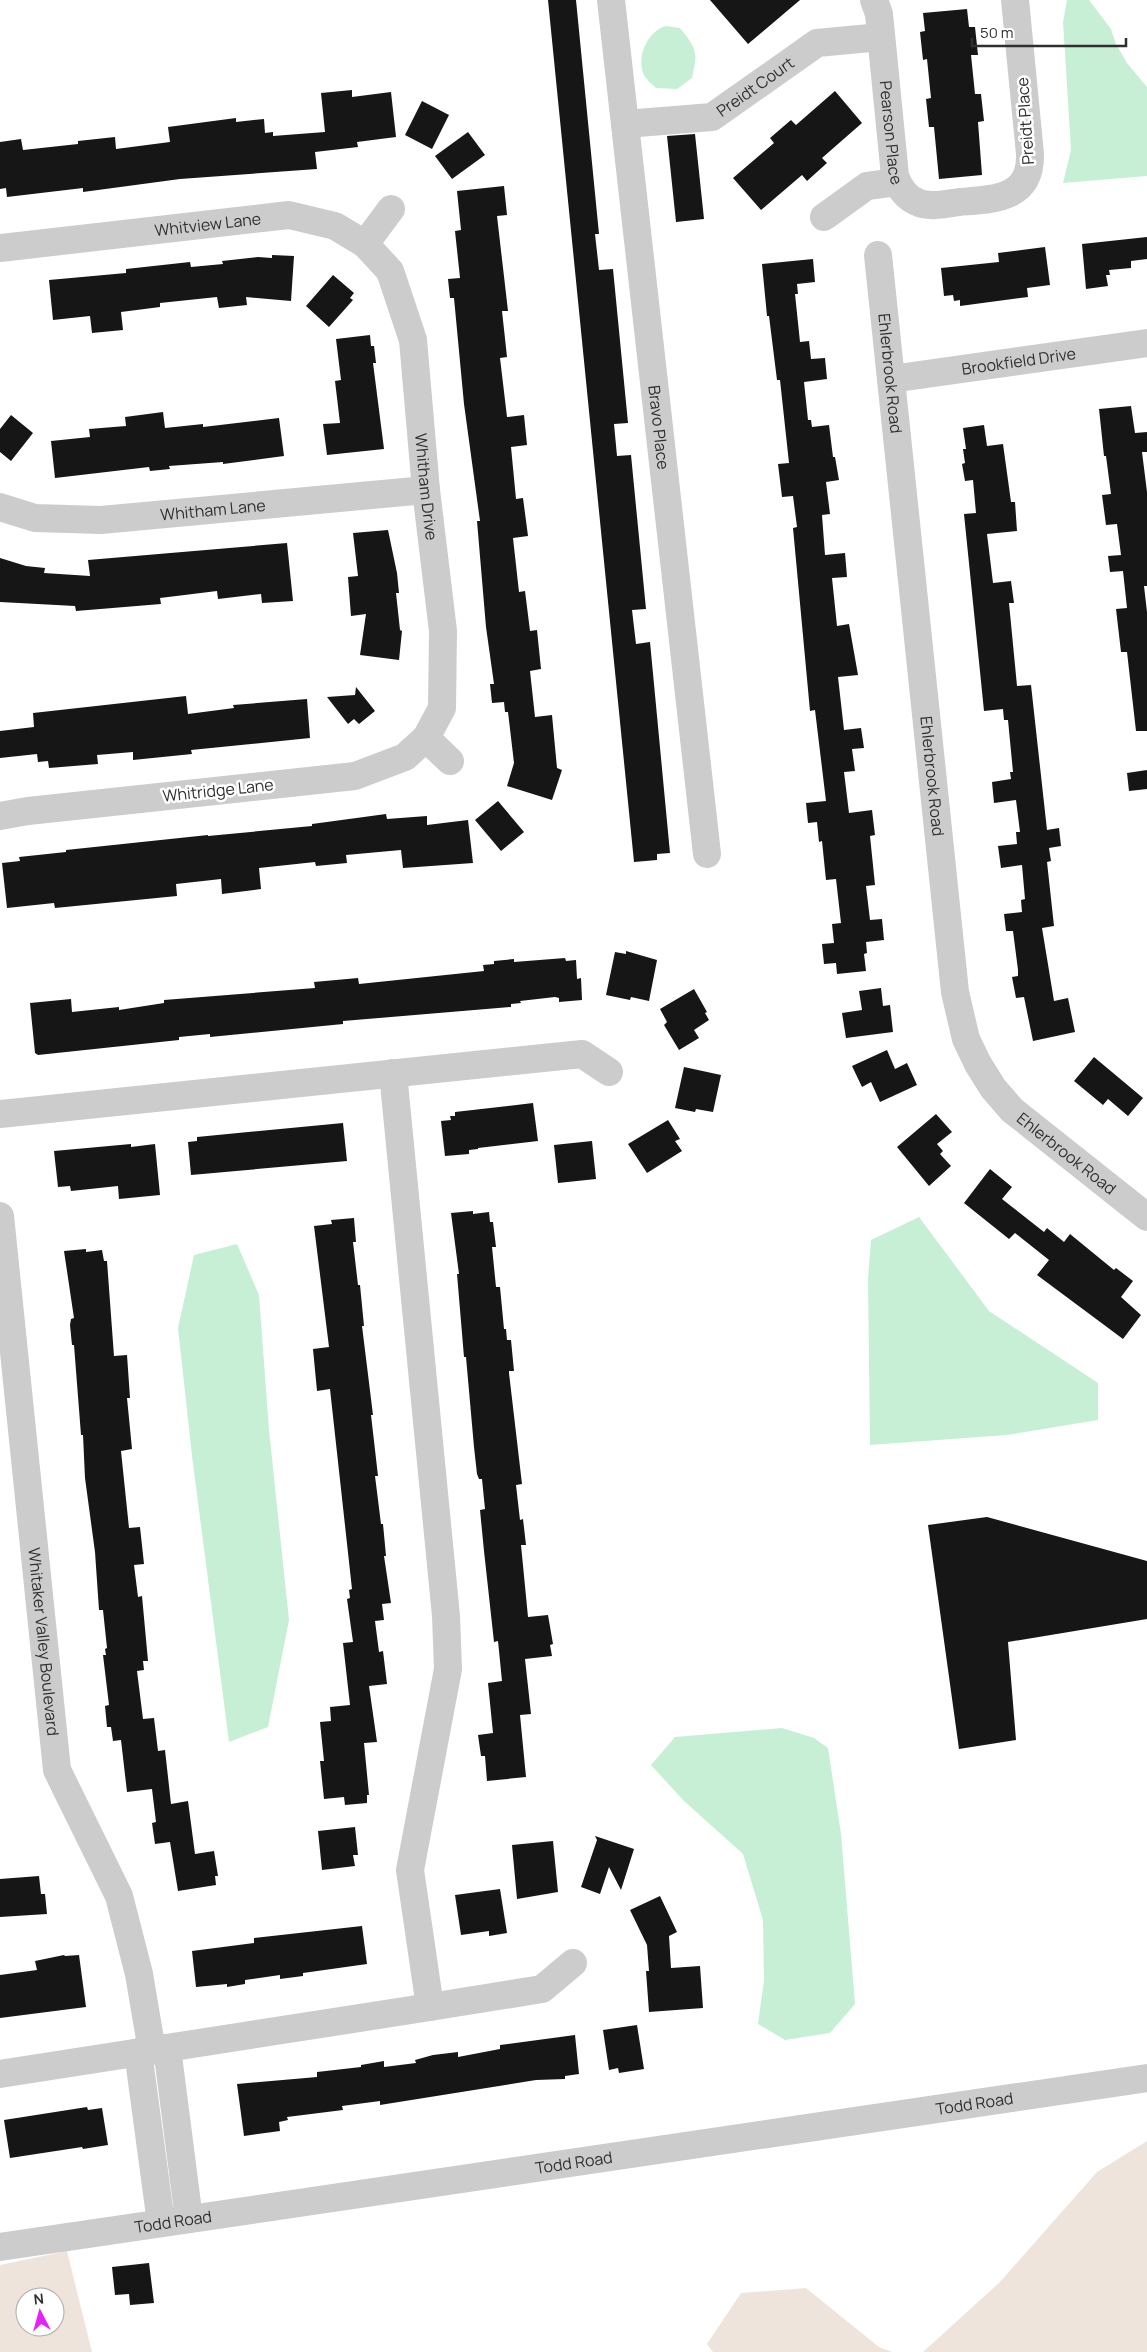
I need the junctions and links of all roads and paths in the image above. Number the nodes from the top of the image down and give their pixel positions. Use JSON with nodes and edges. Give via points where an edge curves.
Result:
{"nodes":[{"id":1,"x":611,"y":0,"type":"edge"},
{"id":2,"x":874,"y":0,"type":"edge"},
{"id":3,"x":1015,"y":0,"type":"edge"},
{"id":4,"x":881,"y":37,"type":"junction"},
{"id":5,"x":625,"y":124,"type":"junction"},
{"id":6,"x":897,"y":182,"type":"junction"},
{"id":7,"x":971,"y":201,"type":"joint"},
{"id":8,"x":391,"y":209,"type":"dead end"},
{"id":9,"x":824,"y":218,"type":"dead end"},
{"id":10,"x":365,"y":244,"type":"junction"},
{"id":11,"x":0,"y":248,"type":"edge"},
{"id":12,"x":878,"y":255,"type":"dead end"},
{"id":13,"x":1147,"y":343,"type":"edge"},
{"id":14,"x":891,"y":379,"type":"junction"},
{"id":15,"x":426,"y":490,"type":"junction"},
{"id":16,"x":0,"y":507,"type":"edge"},
{"id":17,"x":426,"y":738,"type":"junction"},
{"id":18,"x":450,"y":762,"type":"dead end"},
{"id":19,"x":0,"y":816,"type":"edge"},
{"id":20,"x":707,"y":854,"type":"dead end"},
{"id":21,"x":609,"y":1072,"type":"dead end"},
{"id":22,"x":392,"y":1073,"type":"junction"},
{"id":23,"x":0,"y":1114,"type":"edge"},
{"id":24,"x":0,"y":1216,"type":"edge"},
{"id":25,"x":1147,"y":1217,"type":"edge"},
{"id":26,"x":572,"y":1963,"type":"dead end"},
{"id":27,"x":430,"y":2007,"type":"junction"},
{"id":28,"x":152,"y":2050,"type":"junction"},
{"id":29,"x":0,"y":2074,"type":"edge"},
{"id":30,"x":1147,"y":2078,"type":"edge"},
{"id":31,"x":189,"y":2219,"type":"junction"},
{"id":32,"x":161,"y":2223,"type":"junction"},
{"id":33,"x":0,"y":2247,"type":"edge"}],
"edges":[{"from":1,"to":5,"type":"street","name":"Bravo Place"},
{"from":2,"to":4,"type":"street","name":"Pearson Place"},
{"from":3,"to":7,"type":"street","name":"Preidt Place","via":[[1030,166],[1022,184],[1013,192],[1002,198]]},
{"from":4,"to":5,"type":"street","name":"Preidt Court","via":[[817,43],[712,117]]},
{"from":4,"to":6,"type":"street","name":"Pearson Place"},
{"from":5,"to":20,"type":"street","name":"Bravo Place"},
{"from":6,"to":7,"type":"street","name":"Pearson Place","via":[[916,202],[929,205]]},
{"from":6,"to":9,"type":"street","via":[[867,186]]},
{"from":8,"to":10,"type":"street"},
{"from":10,"to":11,"type":"street","name":"Whitview Lane","via":[[335,226],[289,215]]},
{"from":10,"to":15,"type":"street","name":"Whitham Drive","via":[[390,271],[413,340]]},
{"from":12,"to":14,"type":"street","name":"Ehlerbrook Road"},
{"from":13,"to":14,"type":"street","name":"Brookfield Drive"},
{"from":14,"to":25,"type":"street","name":"Ehlerbrook Road","via":[[955,992],[963,1030],[982,1072],[1012,1110]]},
{"from":15,"to":16,"type":"street","name":"Whitham Lane","via":[[101,520],[36,518]]},
{"from":15,"to":17,"type":"street","name":"Whitham Drive","via":[[443,662],[442,708]]},
{"from":17,"to":18,"type":"street"},
{"from":17,"to":19,"type":"street","name":"Whitridge Lane","via":[[405,757],[355,776]]},
{"from":21,"to":22,"type":"street","via":[[582,1054]]},
{"from":22,"to":23,"type":"street"},
{"from":22,"to":27,"type":"street","via":[[446,1616],[448,1669],[410,1870]]},
{"from":24,"to":28,"type":"street","name":"Whitaker Valley Boulevard","via":[[57,1770],[119,1896],[139,1974]]},
{"from":26,"to":27,"type":"street","via":[[542,1989]]},
{"from":27,"to":28,"type":"street"},
{"from":28,"to":29,"type":"street"},
{"from":28,"to":31,"type":"street","name":"Whitaker Valley Boulevard"},
{"from":28,"to":32,"type":"street","name":"Whitaker Valley Boulevard"},
{"from":30,"to":31,"type":"street","name":"Todd Road"},
{"from":31,"to":32,"type":"street","name":"Todd Road"},
{"from":32,"to":33,"type":"street","name":"Todd Road"}]}
